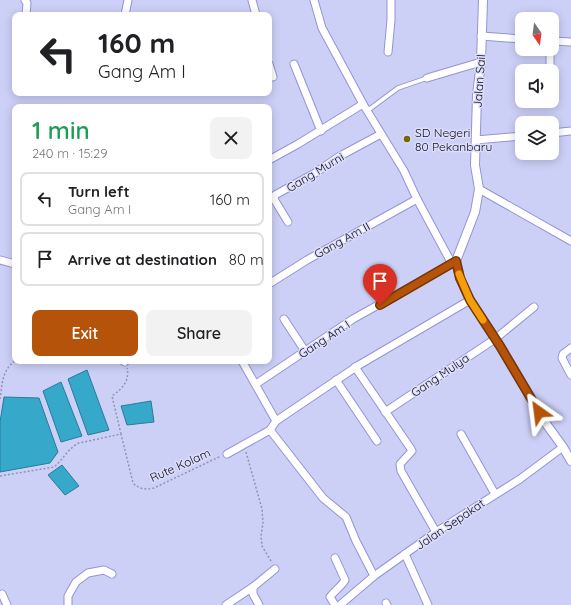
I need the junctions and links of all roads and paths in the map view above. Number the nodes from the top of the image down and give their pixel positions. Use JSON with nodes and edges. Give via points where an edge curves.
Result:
{"nodes":[{"id":1,"x":25,"y":0,"type":"edge"},
{"id":2,"x":128,"y":0,"type":"edge"},
{"id":3,"x":252,"y":0,"type":"edge"},
{"id":4,"x":314,"y":0,"type":"edge"},
{"id":5,"x":391,"y":0,"type":"edge"},
{"id":6,"x":483,"y":0,"type":"edge"},
{"id":7,"x":26,"y":12,"type":"edge"},
{"id":8,"x":126,"y":12,"type":"edge"},
{"id":9,"x":255,"y":12,"type":"edge"},
{"id":10,"x":481,"y":36,"type":"junction"},
{"id":11,"x":515,"y":38,"type":"edge"},
{"id":12,"x":559,"y":41,"type":"edge"},
{"id":13,"x":571,"y":42,"type":"edge"},
{"id":14,"x":388,"y":52,"type":"dead end"},
{"id":15,"x":481,"y":62,"type":"junction"},
{"id":16,"x":294,"y":64,"type":"dead end"},
{"id":17,"x":272,"y":74,"type":"edge"},
{"id":18,"x":273,"y":77,"type":"dead end"},
{"id":19,"x":427,"y":78,"type":"joint"},
{"id":20,"x":365,"y":108,"type":"junction"},
{"id":21,"x":321,"y":131,"type":"junction"},
{"id":22,"x":571,"y":131,"type":"edge"},
{"id":23,"x":559,"y":132,"type":"edge"},
{"id":24,"x":381,"y":134,"type":"junction"},
{"id":25,"x":515,"y":137,"type":"edge"},
{"id":26,"x":476,"y":140,"type":"junction"},
{"id":27,"x":272,"y":158,"type":"edge"},
{"id":28,"x":479,"y":189,"type":"junction"},
{"id":29,"x":417,"y":199,"type":"junction"},
{"id":30,"x":288,"y":222,"type":"dead end"},
{"id":31,"x":571,"y":241,"type":"edge"},
{"id":32,"x":0,"y":260,"type":"edge"},
{"id":33,"x":454,"y":262,"type":"junction"},
{"id":34,"x":12,"y":263,"type":"edge"},
{"id":35,"x":272,"y":282,"type":"edge"},
{"id":36,"x":470,"y":300,"type":"junction"},
{"id":37,"x":534,"y":307,"type":"dead end"},
{"id":38,"x":284,"y":319,"type":"dead end"},
{"id":39,"x":495,"y":339,"type":"junction"},
{"id":40,"x":571,"y":348,"type":"edge"},
{"id":41,"x":305,"y":351,"type":"junction"},
{"id":42,"x":12,"y":363,"type":"edge"},
{"id":43,"x":125,"y":364,"type":"edge"},
{"id":44,"x":244,"y":364,"type":"edge"},
{"id":45,"x":355,"y":368,"type":"junction"},
{"id":46,"x":571,"y":375,"type":"edge"},
{"id":47,"x":336,"y":380,"type":"junction"},
{"id":48,"x":256,"y":384,"type":"junction"},
{"id":49,"x":0,"y":399,"type":"edge"},
{"id":50,"x":385,"y":412,"type":"junction"},
{"id":51,"x":276,"y":421,"type":"junction"},
{"id":52,"x":270,"y":430,"type":"junction"},
{"id":53,"x":121,"y":434,"type":"junction"},
{"id":54,"x":461,"y":434,"type":"dead end"},
{"id":55,"x":377,"y":441,"type":"dead end"},
{"id":56,"x":243,"y":445,"type":"junction"},
{"id":57,"x":563,"y":447,"type":"junction"},
{"id":58,"x":227,"y":454,"type":"joint"},
{"id":59,"x":571,"y":461,"type":"edge"},
{"id":60,"x":0,"y":476,"type":"edge"},
{"id":61,"x":495,"y":494,"type":"junction"},
{"id":62,"x":436,"y":532,"type":"junction"},
{"id":63,"x":406,"y":554,"type":"junction"},
{"id":64,"x":335,"y":558,"type":"dead end"},
{"id":65,"x":275,"y":569,"type":"joint"},
{"id":66,"x":112,"y":574,"type":"dead end"},
{"id":67,"x":374,"y":576,"type":"junction"},
{"id":68,"x":254,"y":587,"type":"junction"},
{"id":69,"x":2,"y":594,"type":"dead end"},
{"id":70,"x":7,"y":605,"type":"edge"},
{"id":71,"x":68,"y":605,"type":"edge"},
{"id":72,"x":226,"y":605,"type":"edge"},
{"id":73,"x":259,"y":605,"type":"edge"},
{"id":74,"x":335,"y":605,"type":"edge"},
{"id":75,"x":340,"y":605,"type":"edge"},
{"id":76,"x":428,"y":605,"type":"edge"}],
"edges":[{"from":1,"to":7,"type":"street"},
{"from":2,"to":8,"type":"street"},
{"from":3,"to":9,"type":"street"},
{"from":4,"to":20,"type":"street","via":[[322,28]]},
{"from":5,"to":14,"type":"street"},
{"from":6,"to":10,"type":"street","name":"Jalan Sail"},
{"from":10,"to":11,"type":"street"},
{"from":10,"to":15,"type":"street","name":"Jalan Sail"},
{"from":12,"to":13,"type":"street"},
{"from":15,"to":19,"type":"street"},
{"from":15,"to":26,"type":"street","name":"Jalan Sail"},
{"from":16,"to":21,"type":"street"},
{"from":17,"to":18,"type":"street"},
{"from":19,"to":20,"type":"lane","via":[[398,88]]},
{"from":20,"to":21,"type":"street"},
{"from":20,"to":24,"type":"street"},
{"from":21,"to":27,"type":"street"},
{"from":22,"to":23,"type":"street"},
{"from":24,"to":29,"type":"street","via":[[404,171]]},
{"from":24,"to":30,"type":"street","name":"Gang Murni","via":[[275,195],[274,200]]},
{"from":25,"to":26,"type":"street"},
{"from":26,"to":28,"type":"street","name":"Jalan Sail","via":[[475,165]]},
{"from":28,"to":31,"type":"street"},
{"from":28,"to":33,"type":"street","name":"Jalan Sail","via":[[475,212]]},
{"from":29,"to":33,"type":"street"},
{"from":29,"to":35,"type":"street","name":"Gang Am II"},
{"from":32,"to":34,"type":"street"},
{"from":33,"to":36,"type":"street"},
{"from":33,"to":41,"type":"street","name":"Gang Am I"},
{"from":36,"to":39,"type":"street"},
{"from":36,"to":45,"type":"street"},
{"from":37,"to":39,"type":"street","name":"Gang Mulya"},
{"from":38,"to":41,"type":"street"},
{"from":39,"to":50,"type":"street","name":"Gang Mulya"},
{"from":39,"to":57,"type":"street"},
{"from":40,"to":46,"type":"street","via":[[562,358]]},
{"from":41,"to":48,"type":"street","name":"Gang Am I"},
{"from":42,"to":49,"type":"path","via":[[4,374]]},
{"from":43,"to":53,"type":"path","via":[[128,375],[121,389],[112,396]]},
{"from":44,"to":48,"type":"street"},
{"from":45,"to":47,"type":"street"},
{"from":45,"to":50,"type":"street"},
{"from":47,"to":51,"type":"street"},
{"from":47,"to":55,"type":"street"},
{"from":48,"to":51,"type":"street"},
{"from":50,"to":62,"type":"street","via":[[411,449],[412,452],[400,464],[401,471]]},
{"from":51,"to":52,"type":"street"},
{"from":52,"to":56,"type":"street"},
{"from":52,"to":67,"type":"street","via":[[323,498],[346,517]]},
{"from":53,"to":58,"type":"path","name":"Rute Kolam","via":[[133,483],[138,488],[146,490]]},
{"from":53,"to":60,"type":"path","via":[[79,443],[54,467]]},
{"from":54,"to":61,"type":"street"},
{"from":56,"to":58,"type":"street"},
{"from":56,"to":65,"type":"path","via":[[262,508],[262,546]]},
{"from":57,"to":59,"type":"street"},
{"from":57,"to":61,"type":"street","name":"Jalan Sepakat"},
{"from":61,"to":62,"type":"street","name":"Jalan Sepakat"},
{"from":62,"to":63,"type":"street","name":"Jalan Sepakat"},
{"from":63,"to":67,"type":"street","name":"Jalan Sepakat"},
{"from":63,"to":76,"type":"street"},
{"from":64,"to":74,"type":"street","via":[[345,580],[330,597]]},
{"from":65,"to":68,"type":"street"},
{"from":66,"to":71,"type":"street","via":[[104,570],[88,573],[76,582],[68,596]]},
{"from":67,"to":75,"type":"street","name":"Jalan Sepakat"},
{"from":68,"to":72,"type":"street"},
{"from":68,"to":73,"type":"street","via":[[253,594]]},
{"from":69,"to":70,"type":"street"}]}
